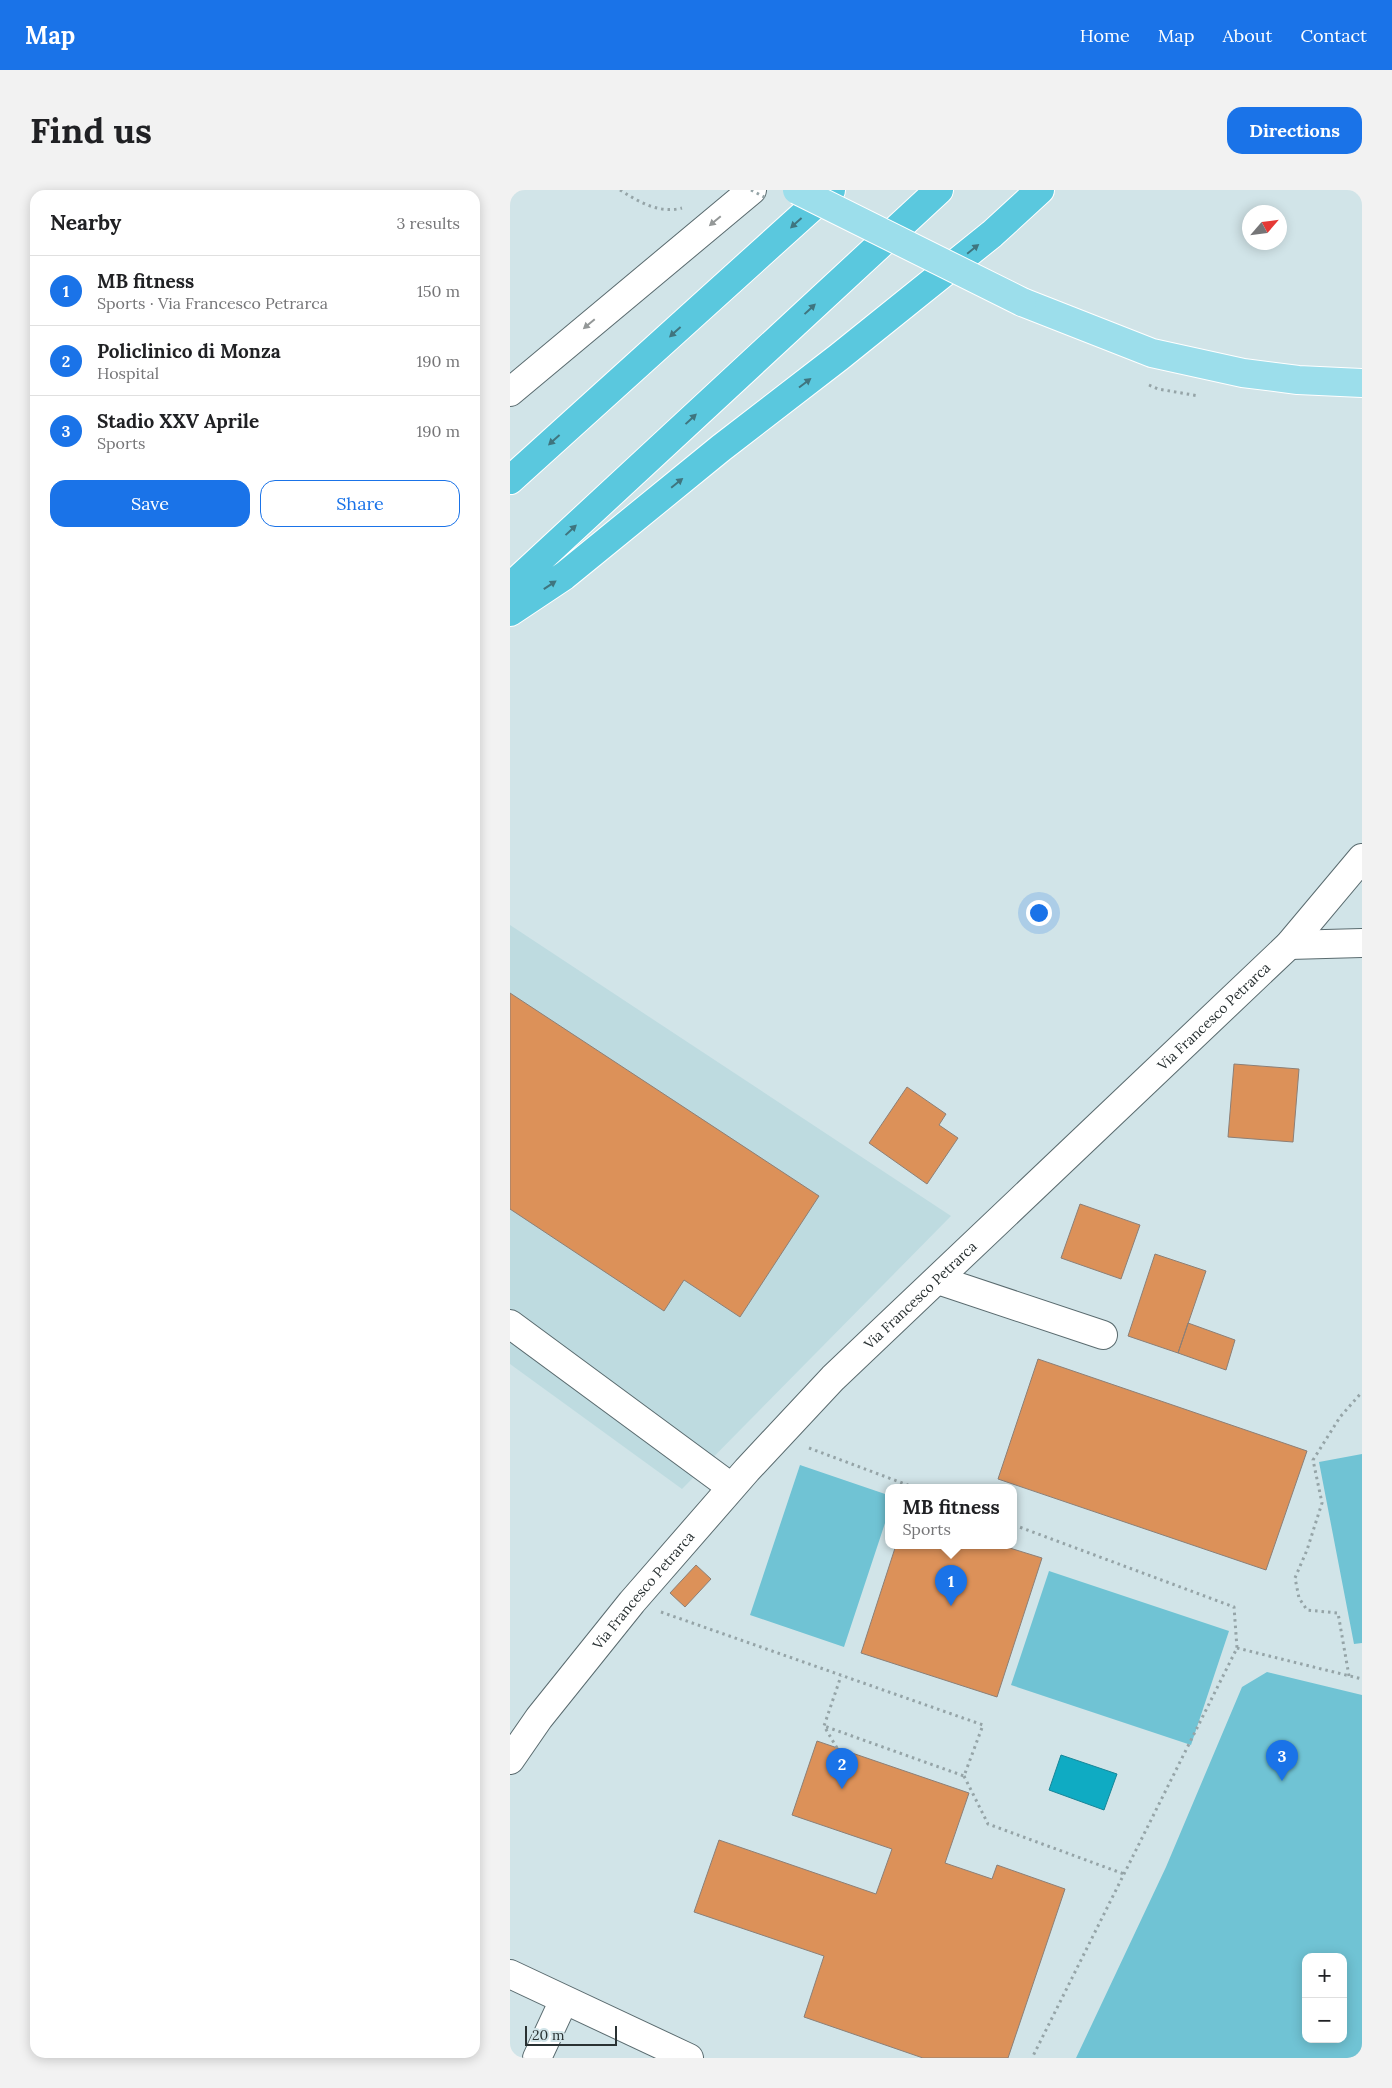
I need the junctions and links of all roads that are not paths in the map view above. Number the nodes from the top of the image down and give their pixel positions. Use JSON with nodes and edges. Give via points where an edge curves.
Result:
{"nodes":[{"id":1,"x":752,"y":190,"type":"edge"},
{"id":2,"x":797,"y":190,"type":"edge"},
{"id":3,"x":831,"y":190,"type":"edge"},
{"id":4,"x":938,"y":190,"type":"edge"},
{"id":5,"x":1040,"y":190,"type":"edge"},
{"id":6,"x":1362,"y":383,"type":"edge"},
{"id":7,"x":510,"y":392,"type":"edge"},
{"id":8,"x":510,"y":480,"type":"edge"},
{"id":9,"x":510,"y":586,"type":"edge"},
{"id":10,"x":510,"y":612,"type":"edge"},
{"id":11,"x":1362,"y":858,"type":"edge"},
{"id":12,"x":1362,"y":943,"type":"edge"},
{"id":13,"x":1289,"y":945,"type":"junction"},
{"id":14,"x":938,"y":1280,"type":"junction"},
{"id":15,"x":510,"y":1324,"type":"edge"},
{"id":16,"x":1103,"y":1335,"type":"dead end"},
{"id":17,"x":732,"y":1487,"type":"junction"},
{"id":18,"x":510,"y":1760,"type":"edge"},
{"id":19,"x":510,"y":1974,"type":"edge"},
{"id":20,"x":564,"y":2000,"type":"junction"},
{"id":21,"x":537,"y":2058,"type":"edge"},
{"id":22,"x":689,"y":2058,"type":"edge"}],
"edges":[{"from":1,"to":7,"type":"street","one_way":true},
{"from":2,"to":6,"type":"main road","bridge":true,"via":[[1022,302],[1152,353],[1243,373]]},
{"from":3,"to":8,"type":"highway","one_way":true},
{"from":9,"to":4,"type":"highway","one_way":true},
{"from":10,"to":5,"type":"highway","one_way":true,"via":[[564,576],[720,448],[839,358],[992,234]]},
{"from":11,"to":13,"type":"street","name":"Via Francesco Petrarca"},
{"from":12,"to":13,"type":"street"},
{"from":13,"to":14,"type":"street","name":"Via Francesco Petrarca"},
{"from":14,"to":16,"type":"street"},
{"from":14,"to":17,"type":"street","name":"Via Francesco Petrarca","via":[[833,1378]]},
{"from":15,"to":17,"type":"street"},
{"from":17,"to":18,"type":"street","name":"Via Francesco Petrarca","via":[[632,1602],[539,1718]]},
{"from":19,"to":20,"type":"street"},
{"from":20,"to":21,"type":"street"},
{"from":20,"to":22,"type":"street"}]}
